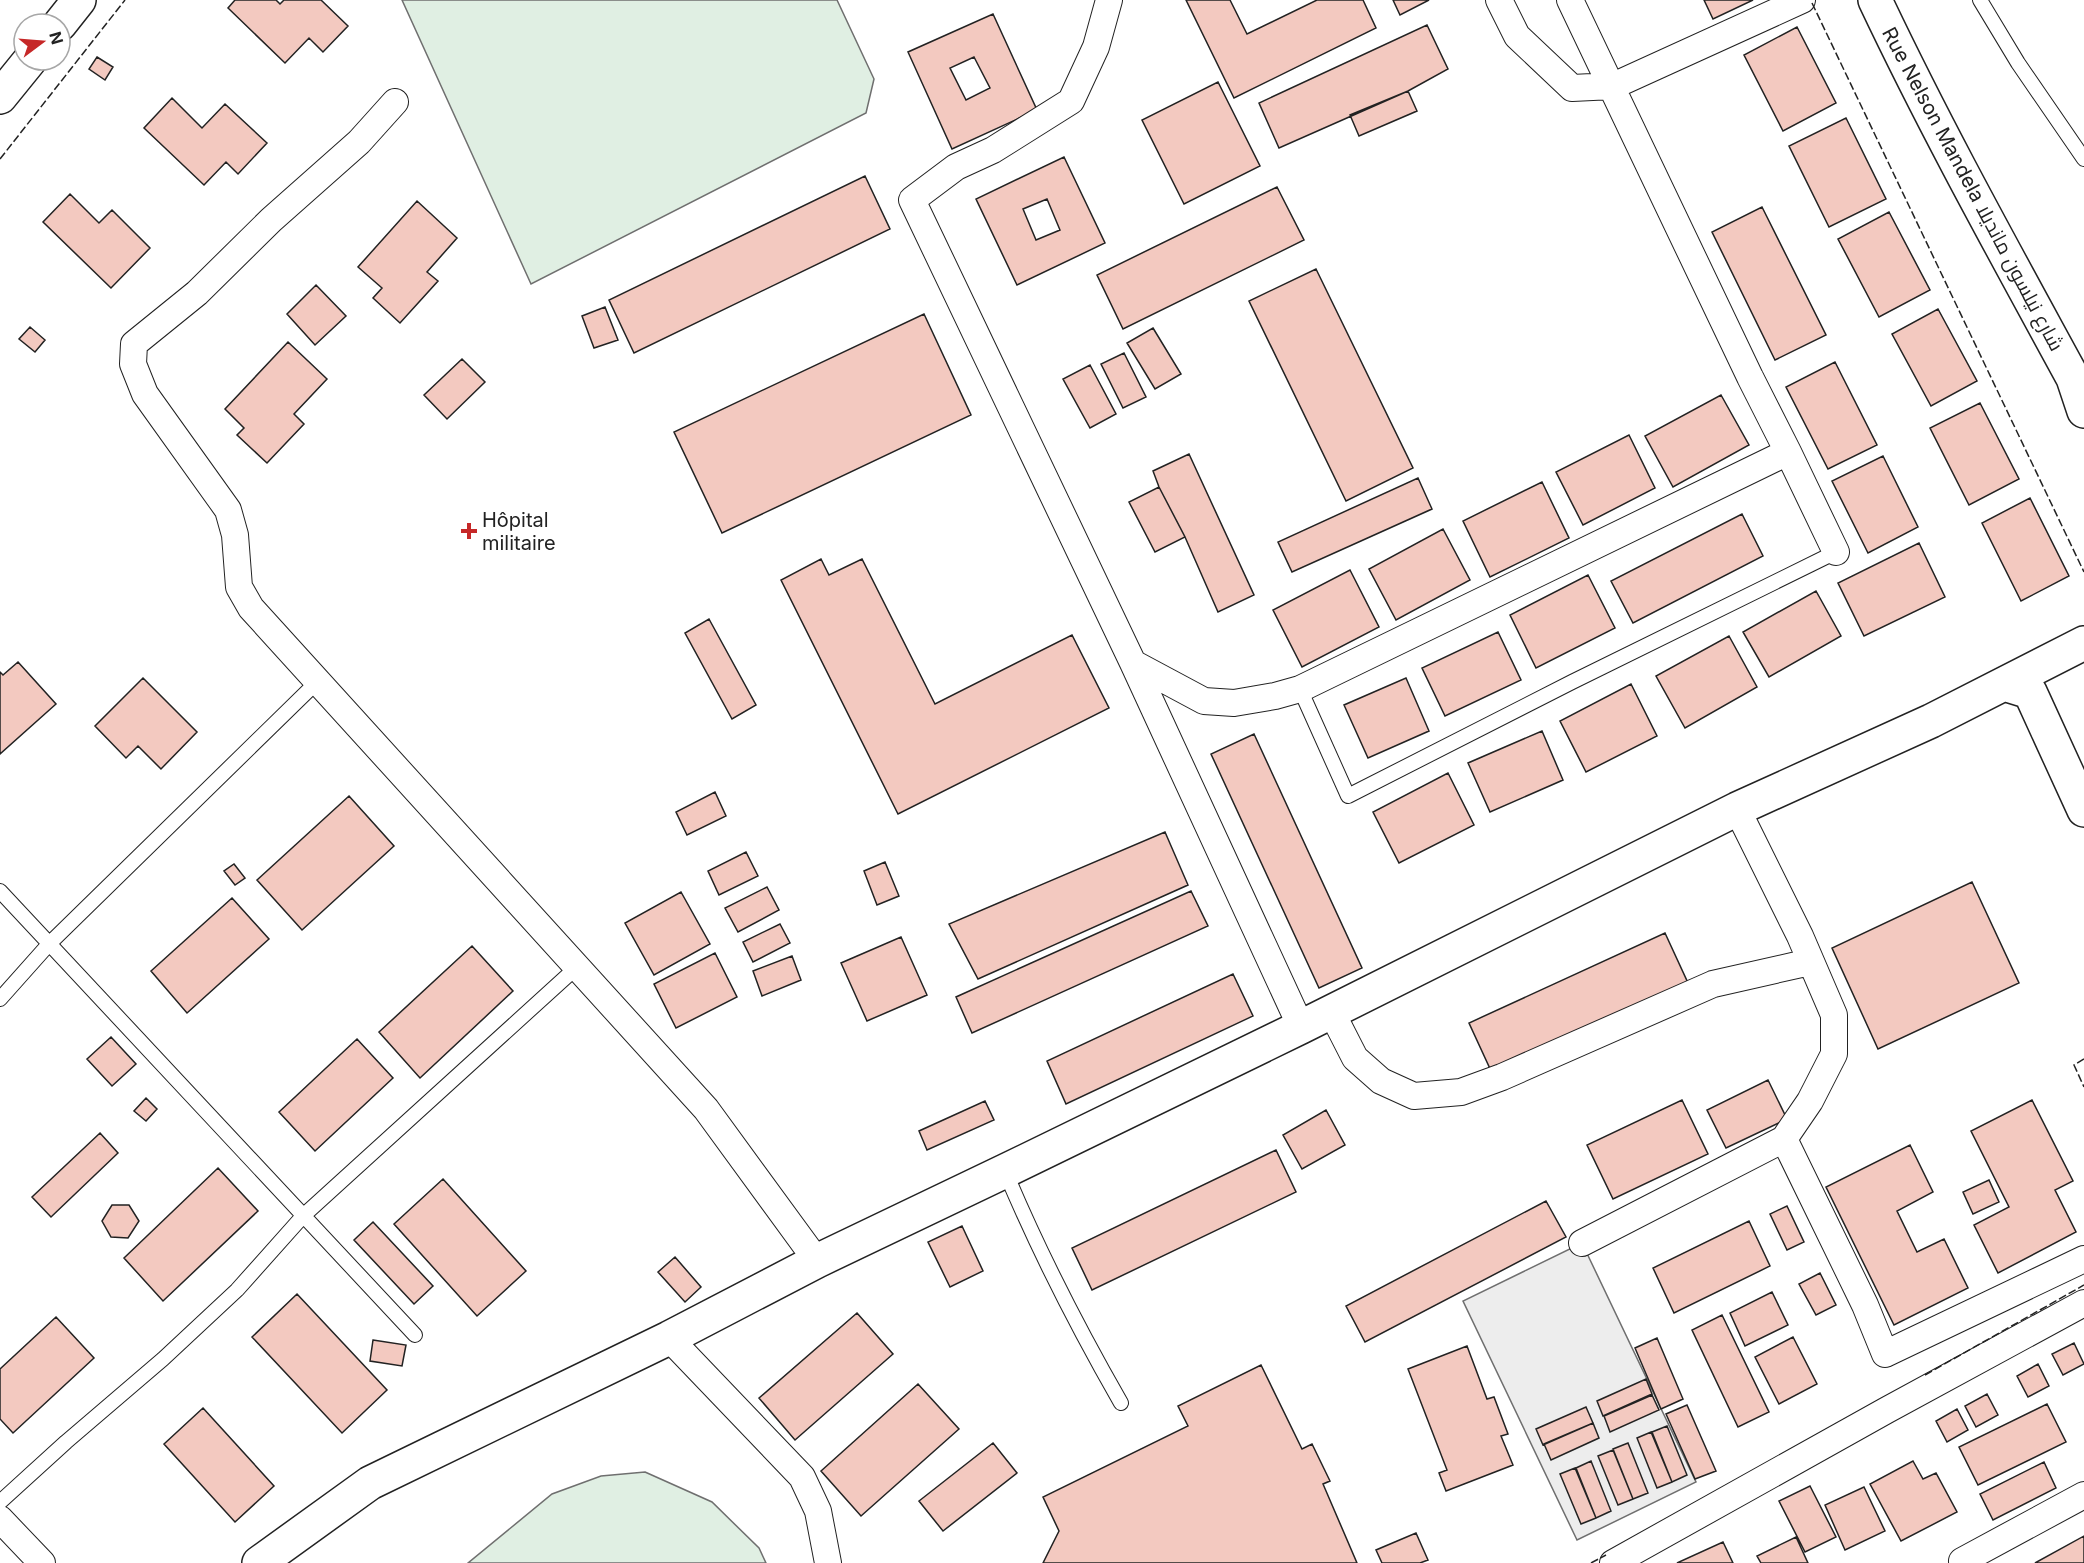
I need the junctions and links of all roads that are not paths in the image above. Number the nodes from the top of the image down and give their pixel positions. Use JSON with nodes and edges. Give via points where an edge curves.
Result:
{"nodes":[{"id":1,"x":79,"y":0,"type":"edge"},
{"id":2,"x":1109,"y":0,"type":"edge"},
{"id":3,"x":1499,"y":0,"type":"edge"},
{"id":4,"x":1570,"y":0,"type":"edge"},
{"id":5,"x":1802,"y":0,"type":"edge"},
{"id":6,"x":1875,"y":0,"type":"edge"},
{"id":7,"x":1980,"y":0,"type":"edge"},
{"id":8,"x":70,"y":12,"type":"edge"},
{"id":9,"x":20,"y":72,"type":"edge"},
{"id":10,"x":1613,"y":86,"type":"junction"},
{"id":11,"x":0,"y":97,"type":"edge"},
{"id":12,"x":395,"y":102,"type":"dead end"},
{"id":13,"x":2084,"y":159,"type":"edge"},
{"id":14,"x":2078,"y":382,"type":"edge"},
{"id":15,"x":2084,"y":411,"type":"edge"},
{"id":16,"x":1788,"y":452,"type":"junction"},
{"id":17,"x":1836,"y":552,"type":"joint"},
{"id":18,"x":2084,"y":643,"type":"edge"},
{"id":19,"x":1133,"y":663,"type":"junction"},
{"id":20,"x":318,"y":681,"type":"junction"},
{"id":21,"x":2004,"y":684,"type":"junction"},
{"id":22,"x":1300,"y":689,"type":"junction"},
{"id":23,"x":2084,"y":763,"type":"edge"},
{"id":24,"x":1737,"y":810,"type":"junction"},
{"id":25,"x":2084,"y":810,"type":"edge"},
{"id":26,"x":0,"y":891,"type":"edge"},
{"id":27,"x":49,"y":944,"type":"junction"},
{"id":28,"x":1810,"y":962,"type":"junction"},
{"id":29,"x":577,"y":967,"type":"junction"},
{"id":30,"x":0,"y":999,"type":"edge"},
{"id":31,"x":1330,"y":1011,"type":"junction"},
{"id":32,"x":1301,"y":1027,"type":"junction"},
{"id":33,"x":1784,"y":1139,"type":"junction"},
{"id":34,"x":1005,"y":1172,"type":"junction"},
{"id":35,"x":303,"y":1215,"type":"junction"},
{"id":36,"x":1582,"y":1243,"type":"dead end"},
{"id":37,"x":2084,"y":1259,"type":"edge"},
{"id":38,"x":817,"y":1261,"type":"junction"},
{"id":39,"x":2084,"y":1303,"type":"edge"},
{"id":40,"x":415,"y":1335,"type":"dead end"},
{"id":41,"x":669,"y":1338,"type":"junction"},
{"id":42,"x":1121,"y":1403,"type":"dead end"},
{"id":43,"x":2084,"y":1495,"type":"edge"},
{"id":44,"x":0,"y":1502,"type":"edge"},
{"id":45,"x":0,"y":1519,"type":"edge"},
{"id":46,"x":1961,"y":1562,"type":"edge"},
{"id":47,"x":42,"y":1563,"type":"edge"},
{"id":48,"x":260,"y":1563,"type":"edge"},
{"id":49,"x":828,"y":1563,"type":"edge"},
{"id":50,"x":1613,"y":1563,"type":"edge"}],
"edges":[{"from":1,"to":8,"type":"street"},
{"from":2,"to":19,"type":"street","via":[[1096,47],[1071,101],[993,150],[956,167],[912,200]]},
{"from":3,"to":10,"type":"street","via":[[1517,36],[1572,88]]},
{"from":4,"to":10,"type":"street"},
{"from":5,"to":10,"type":"street"},
{"from":6,"to":14,"type":"street","name":"Rue Nelson Mandela شارع نيلسون مانديلا","via":[[1960,170]]},
{"from":7,"to":13,"type":"lane"},
{"from":9,"to":11,"type":"street"},
{"from":10,"to":16,"type":"street"},
{"from":12,"to":20,"type":"street","via":[[359,142],[197,293],[134,344],[133,364],[145,394],[228,510],[235,535],[239,587],[251,608]]},
{"from":14,"to":15,"type":"street","name":"Rue Nelson Mandela شارع نيلسون مانديلا"},
{"from":16,"to":17,"type":"street"},
{"from":16,"to":22,"type":"street"},
{"from":17,"to":22,"type":"lane","via":[[1348,796]]},
{"from":18,"to":21,"type":"street"},
{"from":19,"to":22,"type":"street","via":[[1204,701],[1234,703]]},
{"from":19,"to":32,"type":"street"},
{"from":20,"to":27,"type":"lane"},
{"from":20,"to":29,"type":"street"},
{"from":21,"to":23,"type":"street","via":[[2032,679],[2045,689]]},
{"from":21,"to":24,"type":"street"},
{"from":21,"to":25,"type":"street","via":[[2030,692]]},
{"from":24,"to":28,"type":"street"},
{"from":24,"to":31,"type":"street"},
{"from":26,"to":27,"type":"lane"},
{"from":27,"to":30,"type":"lane"},
{"from":27,"to":35,"type":"lane"},
{"from":28,"to":31,"type":"street","via":[[1713,984],[1461,1092],[1414,1096],[1381,1081],[1355,1058]]},
{"from":28,"to":33,"type":"street","via":[[1834,1016],[1834,1054],[1810,1101]]},
{"from":29,"to":35,"type":"lane"},
{"from":29,"to":38,"type":"street","via":[[706,1109]]},
{"from":31,"to":32,"type":"street"},
{"from":32,"to":34,"type":"street"},
{"from":33,"to":36,"type":"street"},
{"from":33,"to":37,"type":"street","via":[[1885,1354]]},
{"from":34,"to":38,"type":"street"},
{"from":34,"to":42,"type":"lane","via":[[1076,1323]]},
{"from":35,"to":40,"type":"lane"},
{"from":35,"to":44,"type":"lane","via":[[237,1290]]},
{"from":38,"to":41,"type":"street"},
{"from":39,"to":50,"type":"street"},
{"from":41,"to":48,"type":"street","via":[[370,1483]]},
{"from":41,"to":49,"type":"street","via":[[802,1477],[818,1511]]},
{"from":43,"to":46,"type":"street"},
{"from":45,"to":47,"type":"street"}]}
